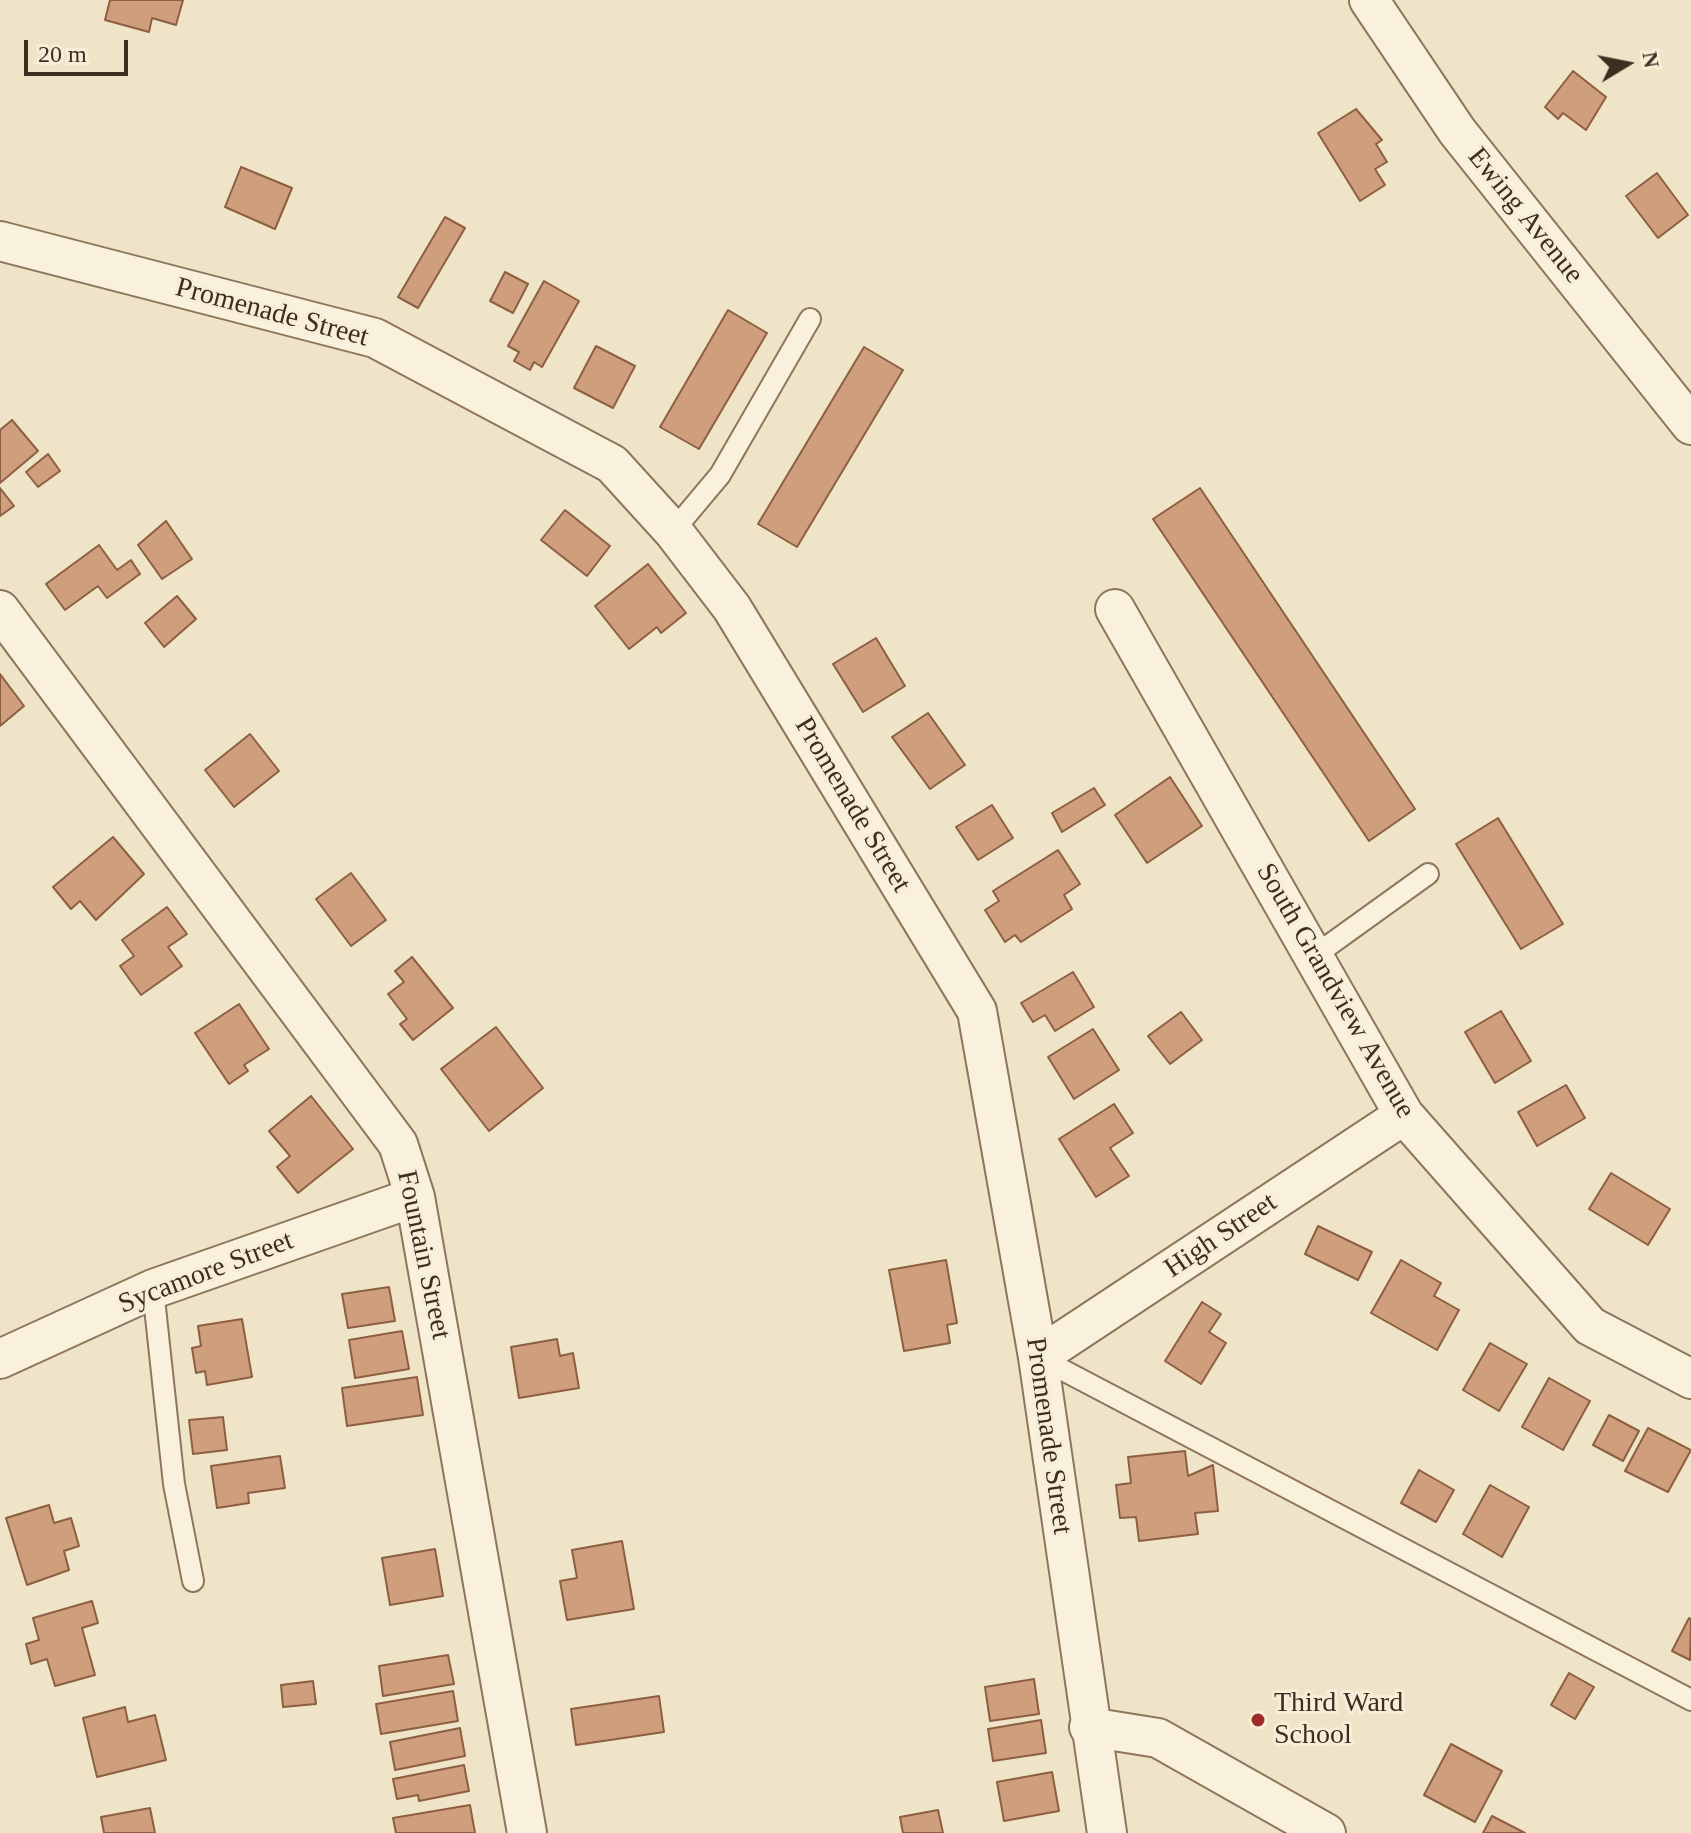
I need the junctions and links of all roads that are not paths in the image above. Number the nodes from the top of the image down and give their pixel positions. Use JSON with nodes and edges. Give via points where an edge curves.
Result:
{"nodes":[{"id":1,"x":1369,"y":0,"type":"edge"},
{"id":2,"x":0,"y":241,"type":"edge"},
{"id":3,"x":810,"y":319,"type":"dead end"},
{"id":4,"x":1691,"y":425,"type":"edge"},
{"id":5,"x":673,"y":531,"type":"junction"},
{"id":6,"x":1115,"y":609,"type":"dead end"},
{"id":7,"x":0,"y":610,"type":"edge"},
{"id":8,"x":1428,"y":874,"type":"dead end"},
{"id":9,"x":1314,"y":956,"type":"junction"},
{"id":10,"x":1404,"y":1115,"type":"junction"},
{"id":11,"x":415,"y":1197,"type":"junction"},
{"id":12,"x":153,"y":1289,"type":"junction"},
{"id":13,"x":1038,"y":1357,"type":"junction"},
{"id":14,"x":0,"y":1359,"type":"edge"},
{"id":15,"x":1691,"y":1379,"type":"edge"},
{"id":16,"x":193,"y":1581,"type":"dead end"},
{"id":17,"x":1691,"y":1700,"type":"edge"},
{"id":18,"x":1089,"y":1727,"type":"junction"},
{"id":19,"x":527,"y":1833,"type":"edge"},
{"id":20,"x":1107,"y":1833,"type":"edge"},
{"id":21,"x":1326,"y":1833,"type":"edge"}],
"edges":[{"from":1,"to":4,"type":"street","name":"Ewing Avenue","via":[[1457,131]]},
{"from":2,"to":5,"type":"street","name":"Promenade Street","via":[[375,338],[612,464]]},
{"from":3,"to":5,"type":"lane","via":[[720,475]]},
{"from":5,"to":13,"type":"street","name":"Promenade Street","via":[[732,608],[977,1011]]},
{"from":6,"to":9,"type":"street","name":"South Grandview Avenue"},
{"from":7,"to":11,"type":"street","name":"Fountain Street","via":[[398,1144]]},
{"from":8,"to":9,"type":"lane"},
{"from":9,"to":10,"type":"street","name":"South Grandview Avenue"},
{"from":10,"to":13,"type":"street","name":"High Street"},
{"from":10,"to":15,"type":"street","name":"South Grandview Avenue","via":[[1590,1326]]},
{"from":11,"to":12,"type":"street","name":"Sycamore Street"},
{"from":11,"to":19,"type":"street","name":"Fountain Street"},
{"from":12,"to":14,"type":"street","name":"Sycamore Street"},
{"from":12,"to":16,"type":"lane","via":[[174,1484]]},
{"from":13,"to":17,"type":"lane"},
{"from":13,"to":18,"type":"street","name":"Promenade Street"},
{"from":18,"to":20,"type":"street","name":"Promenade Street"},
{"from":18,"to":21,"type":"street","via":[[1158,1738]]}]}
